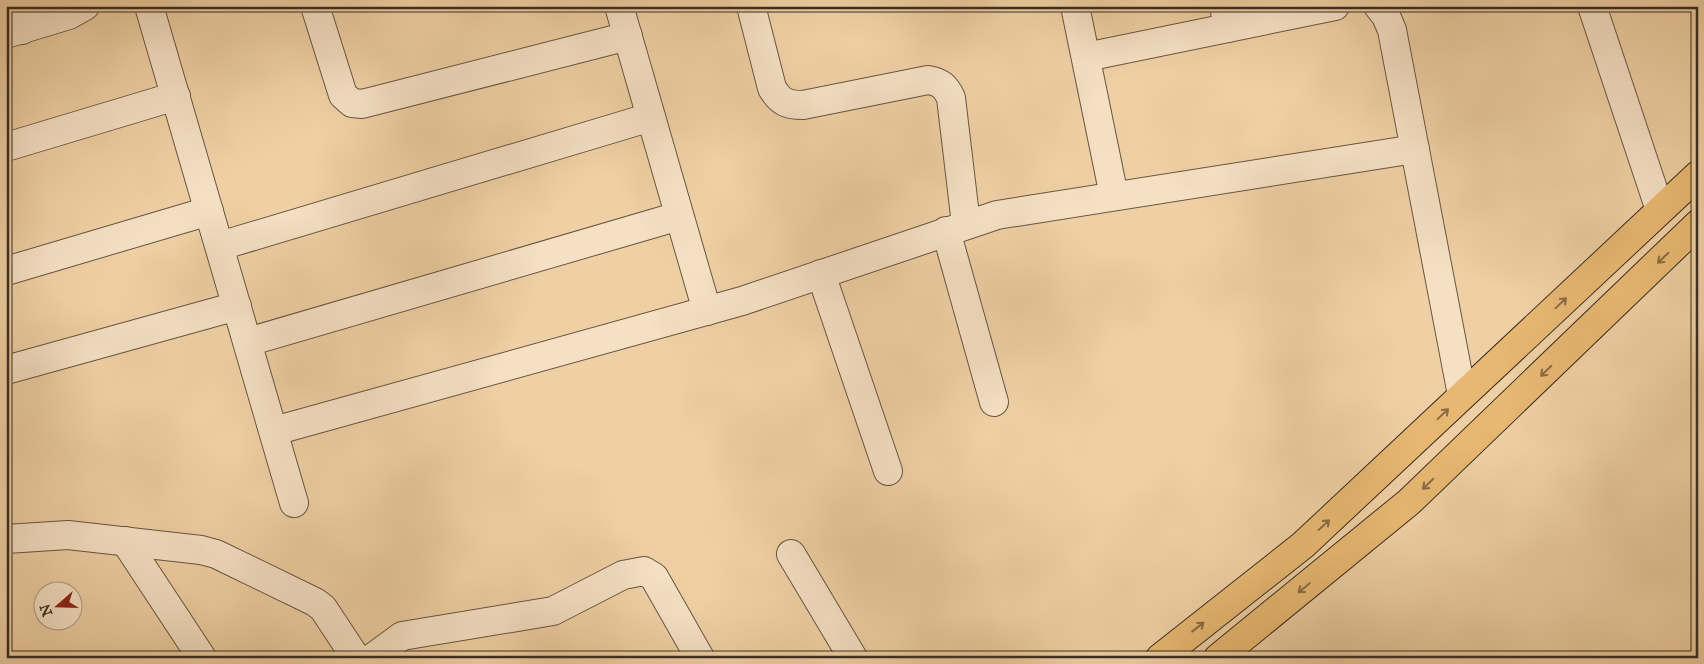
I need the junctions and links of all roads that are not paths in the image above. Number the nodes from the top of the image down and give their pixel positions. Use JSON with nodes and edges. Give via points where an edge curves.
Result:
{"nodes":[{"id":1,"x":84,"y":6,"type":"edge"},
{"id":2,"x":149,"y":6,"type":"edge"},
{"id":3,"x":619,"y":6,"type":"edge"},
{"id":4,"x":751,"y":6,"type":"edge"},
{"id":5,"x":1076,"y":6,"type":"edge"},
{"id":6,"x":1335,"y":6,"type":"edge"},
{"id":7,"x":1378,"y":6,"type":"edge"},
{"id":8,"x":1592,"y":6,"type":"edge"},
{"id":9,"x":319,"y":7,"type":"edge"},
{"id":10,"x":1226,"y":17,"type":"edge"},
{"id":11,"x":14,"y":24,"type":"edge"},
{"id":12,"x":628,"y":36,"type":"junction"},
{"id":13,"x":1086,"y":57,"type":"junction"},
{"id":14,"x":176,"y":96,"type":"junction"},
{"id":15,"x":651,"y":117,"type":"junction"},
{"id":16,"x":6,"y":147,"type":"edge"},
{"id":17,"x":1414,"y":149,"type":"junction"},
{"id":18,"x":1698,"y":175,"type":"edge"},
{"id":19,"x":1114,"y":196,"type":"junction"},
{"id":20,"x":1660,"y":210,"type":"junction"},
{"id":21,"x":209,"y":212,"type":"junction"},
{"id":22,"x":679,"y":216,"type":"junction"},
{"id":23,"x":1698,"y":224,"type":"edge"},
{"id":24,"x":956,"y":227,"type":"junction"},
{"id":25,"x":220,"y":246,"type":"junction"},
{"id":26,"x":6,"y":271,"type":"edge"},
{"id":27,"x":821,"y":274,"type":"junction"},
{"id":28,"x":237,"y":306,"type":"junction"},
{"id":29,"x":706,"y":311,"type":"junction"},
{"id":30,"x":248,"y":342,"type":"junction"},
{"id":31,"x":7,"y":368,"type":"edge"},
{"id":32,"x":1462,"y":395,"type":"junction"},
{"id":33,"x":994,"y":402,"type":"dead end"},
{"id":34,"x":274,"y":431,"type":"junction"},
{"id":35,"x":888,"y":471,"type":"dead end"},
{"id":36,"x":294,"y":503,"type":"dead end"},
{"id":37,"x":6,"y":539,"type":"edge"},
{"id":38,"x":125,"y":541,"type":"junction"},
{"id":39,"x":791,"y":554,"type":"dead end"},
{"id":40,"x":202,"y":658,"type":"edge"},
{"id":41,"x":356,"y":658,"type":"edge"},
{"id":42,"x":372,"y":658,"type":"edge"},
{"id":43,"x":700,"y":658,"type":"edge"},
{"id":44,"x":853,"y":658,"type":"edge"},
{"id":45,"x":1160,"y":658,"type":"edge"},
{"id":46,"x":1218,"y":658,"type":"edge"}],
"edges":[{"from":1,"to":11,"type":"street","via":[[69,16]]},
{"from":2,"to":14,"type":"street"},
{"from":3,"to":12,"type":"street"},
{"from":4,"to":24,"type":"street","via":[[772,88],[779,100],[790,105],[928,80],[946,88],[952,98]]},
{"from":5,"to":13,"type":"street"},
{"from":6,"to":10,"type":"street"},
{"from":7,"to":17,"type":"street","via":[[1392,30]]},
{"from":8,"to":20,"type":"street"},
{"from":9,"to":12,"type":"street","via":[[343,96],[352,103],[362,104]]},
{"from":10,"to":13,"type":"street"},
{"from":12,"to":15,"type":"street"},
{"from":13,"to":19,"type":"street"},
{"from":14,"to":16,"type":"street"},
{"from":14,"to":21,"type":"street"},
{"from":15,"to":22,"type":"street"},
{"from":15,"to":25,"type":"street"},
{"from":17,"to":19,"type":"street"},
{"from":17,"to":32,"type":"street"},
{"from":18,"to":20,"type":"main road"},
{"from":19,"to":24,"type":"street","via":[[997,215]]},
{"from":32,"to":20,"type":"main road","one_way":true},
{"from":21,"to":25,"type":"street"},
{"from":21,"to":26,"type":"street"},
{"from":22,"to":29,"type":"street"},
{"from":22,"to":30,"type":"street"},
{"from":23,"to":46,"type":"main road","one_way":true,"via":[[1409,502]]},
{"from":24,"to":27,"type":"street"},
{"from":24,"to":33,"type":"street"},
{"from":25,"to":28,"type":"street"},
{"from":27,"to":29,"type":"street"},
{"from":27,"to":35,"type":"street"},
{"from":28,"to":30,"type":"street"},
{"from":28,"to":31,"type":"street"},
{"from":29,"to":34,"type":"street"},
{"from":30,"to":34,"type":"street"},
{"from":45,"to":32,"type":"main road","one_way":true,"via":[[1303,545]]},
{"from":34,"to":36,"type":"street"},
{"from":37,"to":38,"type":"street","via":[[68,535]]},
{"from":38,"to":40,"type":"street"},
{"from":38,"to":41,"type":"street","via":[[216,554],[315,602],[323,608]]},
{"from":39,"to":44,"type":"street"},
{"from":42,"to":43,"type":"street","via":[[402,636],[553,611],[623,575],[644,571],[654,578]]}]}
